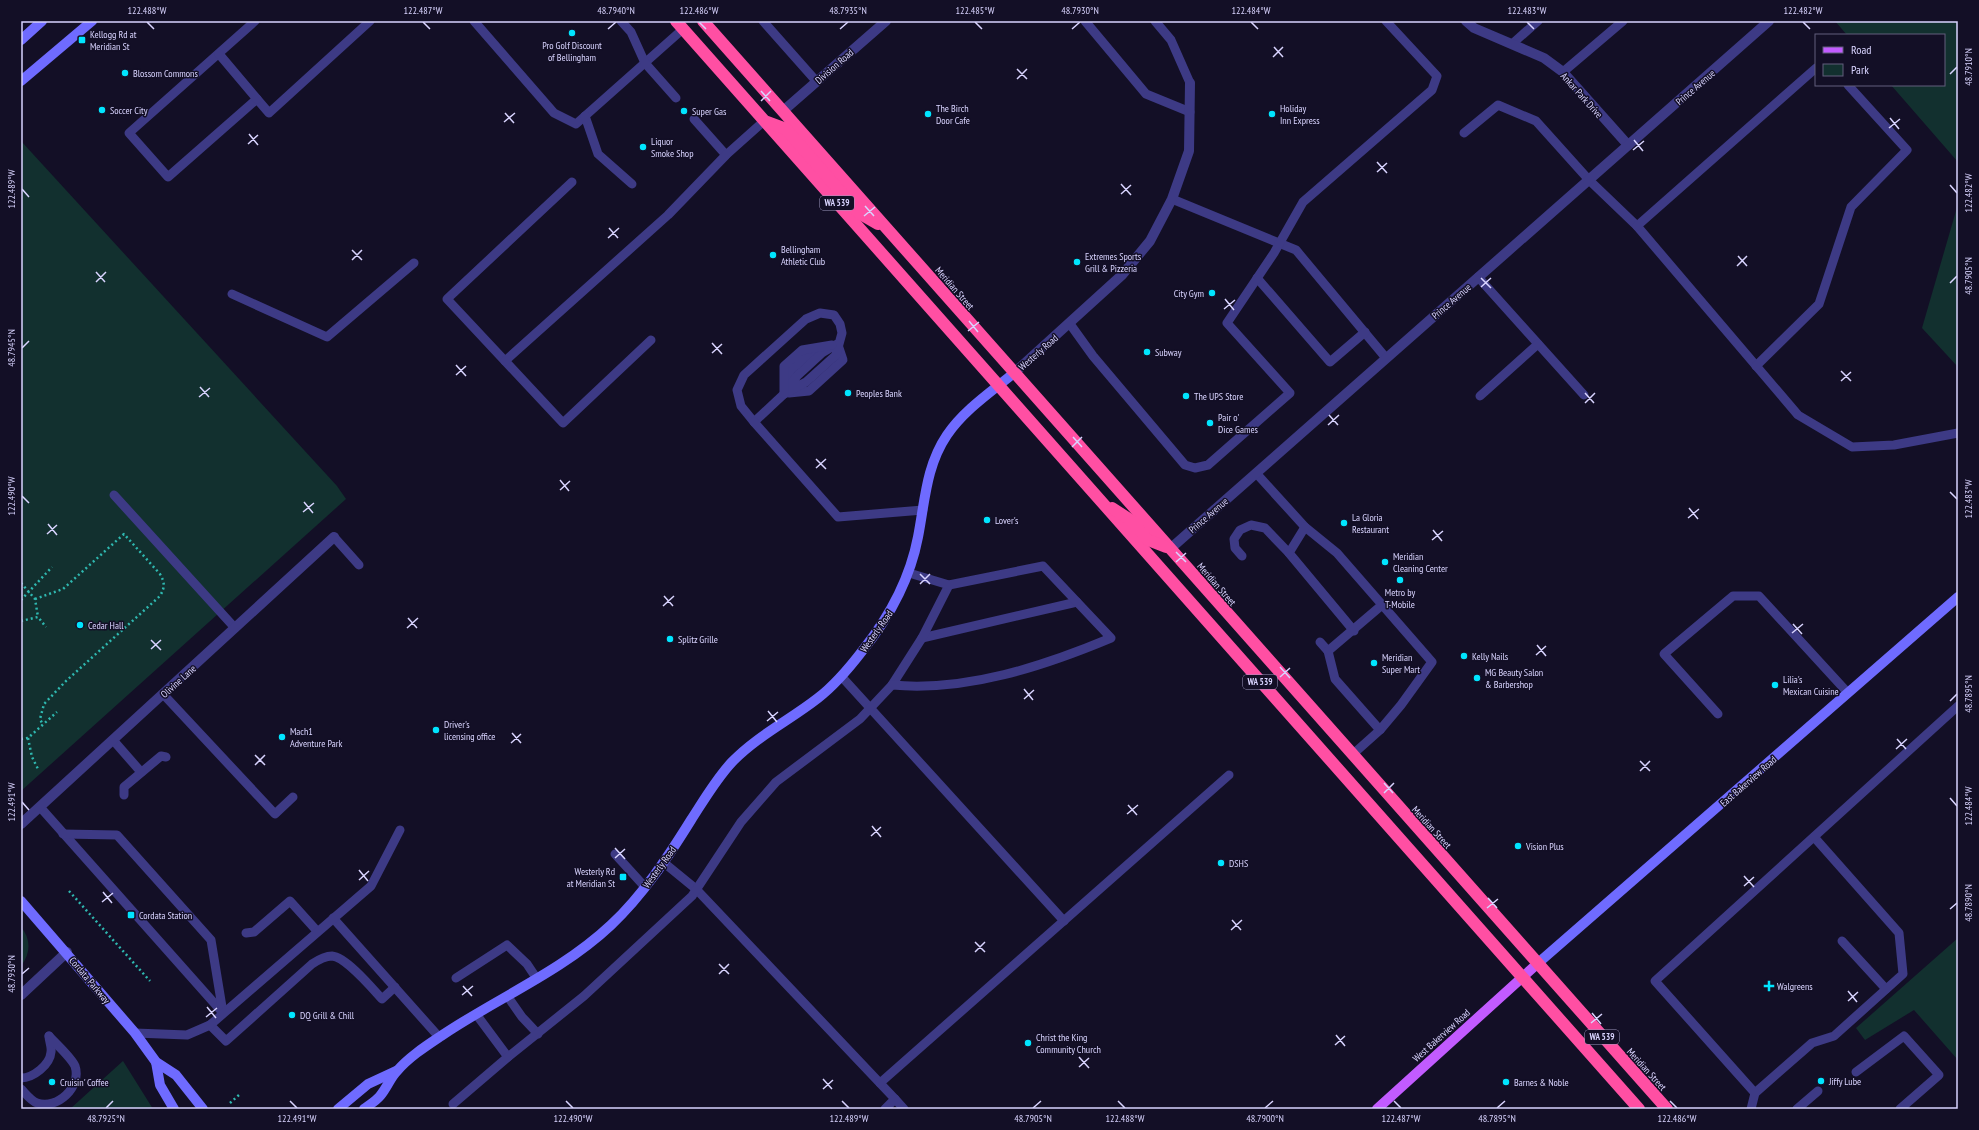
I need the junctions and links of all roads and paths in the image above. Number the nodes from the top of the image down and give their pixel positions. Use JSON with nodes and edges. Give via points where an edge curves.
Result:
{"nodes":[{"id":1,"x":42,"y":21,"type":"edge"},
{"id":2,"x":92,"y":21,"type":"edge"},
{"id":3,"x":255,"y":21,"type":"edge"},
{"id":4,"x":370,"y":21,"type":"edge"},
{"id":5,"x":474,"y":21,"type":"edge"},
{"id":6,"x":621,"y":21,"type":"edge"},
{"id":7,"x":703,"y":21,"type":"edge"},
{"id":8,"x":763,"y":21,"type":"edge"},
{"id":9,"x":1085,"y":21,"type":"edge"},
{"id":10,"x":1155,"y":21,"type":"edge"},
{"id":11,"x":1386,"y":21,"type":"edge"},
{"id":12,"x":1466,"y":21,"type":"edge"},
{"id":13,"x":1538,"y":21,"type":"edge"},
{"id":14,"x":1623,"y":21,"type":"edge"},
{"id":15,"x":1769,"y":21,"type":"edge"},
{"id":16,"x":884,"y":22,"type":"edge"},
{"id":17,"x":679,"y":25,"type":"edge"},
{"id":18,"x":21,"y":40,"type":"edge"},
{"id":19,"x":1512,"y":44,"type":"junction"},
{"id":20,"x":218,"y":54,"type":"junction"},
{"id":21,"x":645,"y":63,"type":"junction"},
{"id":22,"x":1815,"y":69,"type":"edge"},
{"id":23,"x":1563,"y":72,"type":"junction"},
{"id":24,"x":21,"y":81,"type":"edge"},
{"id":25,"x":817,"y":82,"type":"junction"},
{"id":26,"x":1190,"y":83,"type":"joint"},
{"id":27,"x":1849,"y":86,"type":"edge"},
{"id":28,"x":676,"y":98,"type":"dead end"},
{"id":29,"x":257,"y":99,"type":"junction"},
{"id":30,"x":783,"y":111,"type":"junction"},
{"id":31,"x":1190,"y":112,"type":"junction"},
{"id":32,"x":585,"y":116,"type":"junction"},
{"id":33,"x":694,"y":119,"type":"dead end"},
{"id":34,"x":764,"y":121,"type":"junction"},
{"id":35,"x":1464,"y":133,"type":"dead end"},
{"id":36,"x":1628,"y":145,"type":"junction"},
{"id":37,"x":726,"y":155,"type":"junction"},
{"id":38,"x":1589,"y":180,"type":"junction"},
{"id":39,"x":572,"y":182,"type":"dead end"},
{"id":40,"x":632,"y":184,"type":"dead end"},
{"id":41,"x":1172,"y":199,"type":"junction"},
{"id":42,"x":1637,"y":226,"type":"junction"},
{"id":43,"x":889,"y":231,"type":"junction"},
{"id":44,"x":1278,"y":244,"type":"junction"},
{"id":45,"x":414,"y":264,"type":"dead end"},
{"id":46,"x":1478,"y":277,"type":"junction"},
{"id":47,"x":1257,"y":278,"type":"junction"},
{"id":48,"x":232,"y":294,"type":"dead end"},
{"id":49,"x":1070,"y":324,"type":"junction"},
{"id":50,"x":1365,"y":332,"type":"junction"},
{"id":51,"x":651,"y":340,"type":"dead end"},
{"id":52,"x":837,"y":344,"type":"junction"},
{"id":53,"x":1538,"y":344,"type":"junction"},
{"id":54,"x":1386,"y":358,"type":"junction"},
{"id":55,"x":505,"y":362,"type":"junction"},
{"id":56,"x":1756,"y":366,"type":"junction"},
{"id":57,"x":1014,"y":373,"type":"junction"},
{"id":58,"x":998,"y":386,"type":"junction"},
{"id":59,"x":784,"y":394,"type":"junction"},
{"id":60,"x":1584,"y":395,"type":"dead end"},
{"id":61,"x":1480,"y":396,"type":"dead end"},
{"id":62,"x":754,"y":422,"type":"junction"},
{"id":63,"x":1958,"y":434,"type":"edge"},
{"id":64,"x":1256,"y":473,"type":"junction"},
{"id":65,"x":114,"y":495,"type":"dead end"},
{"id":66,"x":1098,"y":499,"type":"junction"},
{"id":67,"x":923,"y":510,"type":"junction"},
{"id":68,"x":1305,"y":527,"type":"junction"},
{"id":69,"x":334,"y":537,"type":"joint"},
{"id":70,"x":1170,"y":549,"type":"junction"},
{"id":71,"x":1289,"y":553,"type":"junction"},
{"id":72,"x":1242,"y":556,"type":"dead end"},
{"id":73,"x":359,"y":565,"type":"dead end"},
{"id":74,"x":52,"y":567,"type":"dead end"},
{"id":75,"x":909,"y":573,"type":"junction"},
{"id":76,"x":21,"y":583,"type":"edge"},
{"id":77,"x":949,"y":585,"type":"junction"},
{"id":78,"x":28,"y":593,"type":"junction"},
{"id":79,"x":1958,"y":597,"type":"edge"},
{"id":80,"x":34,"y":599,"type":"junction"},
{"id":81,"x":21,"y":600,"type":"edge"},
{"id":82,"x":1078,"y":602,"type":"junction"},
{"id":83,"x":1382,"y":605,"type":"junction"},
{"id":84,"x":38,"y":617,"type":"junction"},
{"id":85,"x":21,"y":621,"type":"edge"},
{"id":86,"x":46,"y":627,"type":"dead end"},
{"id":87,"x":235,"y":628,"type":"junction"},
{"id":88,"x":1354,"y":630,"type":"junction"},
{"id":89,"x":922,"y":638,"type":"junction"},
{"id":90,"x":1320,"y":642,"type":"dead end"},
{"id":91,"x":1328,"y":651,"type":"junction"},
{"id":92,"x":841,"y":676,"type":"junction"},
{"id":93,"x":892,"y":685,"type":"junction"},
{"id":94,"x":1848,"y":693,"type":"junction"},
{"id":95,"x":163,"y":694,"type":"junction"},
{"id":96,"x":1958,"y":706,"type":"edge"},
{"id":97,"x":872,"y":708,"type":"junction"},
{"id":98,"x":57,"y":712,"type":"dead end"},
{"id":99,"x":1718,"y":714,"type":"dead end"},
{"id":100,"x":43,"y":725,"type":"junction"},
{"id":101,"x":1380,"y":730,"type":"junction"},
{"id":102,"x":28,"y":738,"type":"junction"},
{"id":103,"x":21,"y":739,"type":"edge"},
{"id":104,"x":113,"y":740,"type":"junction"},
{"id":105,"x":1352,"y":755,"type":"junction"},
{"id":106,"x":166,"y":757,"type":"dead end"},
{"id":107,"x":38,"y":769,"type":"dead end"},
{"id":108,"x":141,"y":772,"type":"junction"},
{"id":109,"x":1229,"y":775,"type":"dead end"},
{"id":110,"x":124,"y":795,"type":"dead end"},
{"id":111,"x":293,"y":797,"type":"dead end"},
{"id":112,"x":40,"y":807,"type":"junction"},
{"id":113,"x":21,"y":824,"type":"edge"},
{"id":114,"x":400,"y":830,"type":"dead end"},
{"id":115,"x":63,"y":834,"type":"junction"},
{"id":116,"x":1814,"y":837,"type":"junction"},
{"id":117,"x":616,"y":854,"type":"dead end"},
{"id":118,"x":663,"y":862,"type":"junction"},
{"id":119,"x":645,"y":887,"type":"junction"},
{"id":120,"x":696,"y":889,"type":"junction"},
{"id":121,"x":69,"y":891,"type":"dead end"},
{"id":122,"x":21,"y":900,"type":"edge"},
{"id":123,"x":333,"y":918,"type":"junction"},
{"id":124,"x":1064,"y":921,"type":"junction"},
{"id":125,"x":317,"y":932,"type":"junction"},
{"id":126,"x":246,"y":933,"type":"dead end"},
{"id":127,"x":1842,"y":941,"type":"dead end"},
{"id":128,"x":67,"y":952,"type":"junction"},
{"id":129,"x":1537,"y":964,"type":"junction"},
{"id":130,"x":456,"y":978,"type":"dead end"},
{"id":131,"x":1522,"y":978,"type":"junction"},
{"id":132,"x":537,"y":979,"type":"junction"},
{"id":133,"x":150,"y":981,"type":"dead end"},
{"id":134,"x":395,"y":987,"type":"junction"},
{"id":135,"x":1886,"y":989,"type":"junction"},
{"id":136,"x":21,"y":995,"type":"edge"},
{"id":137,"x":508,"y":996,"type":"junction"},
{"id":138,"x":223,"y":1013,"type":"junction"},
{"id":139,"x":476,"y":1014,"type":"junction"},
{"id":140,"x":210,"y":1025,"type":"junction"},
{"id":141,"x":135,"y":1033,"type":"junction"},
{"id":142,"x":538,"y":1034,"type":"junction"},
{"id":143,"x":439,"y":1038,"type":"junction"},
{"id":144,"x":508,"y":1057,"type":"junction"},
{"id":145,"x":156,"y":1062,"type":"junction"},
{"id":146,"x":396,"y":1071,"type":"junction"},
{"id":147,"x":1856,"y":1072,"type":"dead end"},
{"id":148,"x":21,"y":1078,"type":"edge"},
{"id":149,"x":880,"y":1083,"type":"junction"},
{"id":150,"x":21,"y":1089,"type":"edge"},
{"id":151,"x":1818,"y":1091,"type":"dead end"},
{"id":152,"x":1755,"y":1093,"type":"junction"},
{"id":153,"x":240,"y":1094,"type":"dead end"},
{"id":154,"x":895,"y":1099,"type":"junction"},
{"id":155,"x":230,"y":1103,"type":"dead end"},
{"id":156,"x":453,"y":1104,"type":"dead end"},
{"id":157,"x":174,"y":1109,"type":"edge"},
{"id":158,"x":203,"y":1109,"type":"edge"},
{"id":159,"x":338,"y":1109,"type":"edge"},
{"id":160,"x":364,"y":1109,"type":"edge"},
{"id":161,"x":885,"y":1109,"type":"edge"},
{"id":162,"x":904,"y":1109,"type":"edge"},
{"id":163,"x":1377,"y":1109,"type":"edge"},
{"id":164,"x":1639,"y":1109,"type":"edge"},
{"id":165,"x":1667,"y":1109,"type":"edge"},
{"id":166,"x":1751,"y":1109,"type":"edge"},
{"id":167,"x":1797,"y":1109,"type":"edge"},
{"id":168,"x":1900,"y":1109,"type":"edge"}],
"edges":[{"from":1,"to":18,"type":"street"},
{"from":2,"to":24,"type":"street"},
{"from":3,"to":20,"type":"lane"},
{"from":4,"to":29,"type":"lane","via":[[269,113]]},
{"from":5,"to":32,"type":"lane","via":[[554,113],[576,124]]},
{"from":6,"to":21,"type":"lane","via":[[631,32]]},
{"from":7,"to":30,"type":"highway","name":"Meridian Street","number":"WA 539"},
{"from":8,"to":25,"type":"lane"},
{"from":9,"to":31,"type":"lane","via":[[1146,94]]},
{"from":10,"to":26,"type":"lane","via":[[1172,40]]},
{"from":11,"to":44,"type":"lane","via":[[1437,76],[1432,90],[1302,202]]},
{"from":12,"to":19,"type":"street","name":"Ankar Park Drive","via":[[1474,28]]},
{"from":13,"to":19,"type":"lane"},
{"from":14,"to":23,"type":"lane"},
{"from":15,"to":36,"type":"street","name":"Prince Avenue"},
{"from":16,"to":25,"type":"street","name":"Division Road"},
{"from":17,"to":21,"type":"lane"},
{"from":17,"to":34,"type":"highway","number":"WA 539"},
{"from":19,"to":23,"type":"street","name":"Ankar Park Drive","via":[[1544,58]]},
{"from":20,"to":29,"type":"lane"},
{"from":20,"to":29,"type":"lane","via":[[129,133],[168,177]]},
{"from":21,"to":28,"type":"lane"},
{"from":21,"to":32,"type":"lane"},
{"from":22,"to":42,"type":"lane"},
{"from":23,"to":36,"type":"street","name":"Ankar Park Drive"},
{"from":25,"to":30,"type":"street","name":"Division Road"},
{"from":26,"to":31,"type":"street","name":"Westerly Road"},
{"from":27,"to":56,"type":"lane","via":[[1907,150],[1851,207],[1819,304]]},
{"from":30,"to":43,"type":"highway","name":"Meridian Street","number":"WA 539"},
{"from":31,"to":41,"type":"street","name":"Westerly Road","via":[[1189,151]]},
{"from":32,"to":40,"type":"lane","via":[[598,154]]},
{"from":33,"to":37,"type":"lane"},
{"from":34,"to":37,"type":"lane"},
{"from":34,"to":43,"type":"highway","via":[[786,129],[859,213]]},
{"from":34,"to":58,"type":"highway","number":"WA 539"},
{"from":35,"to":38,"type":"lane","via":[[1498,105],[1536,121]]},
{"from":36,"to":38,"type":"street","name":"Prince Avenue"},
{"from":37,"to":55,"type":"lane","via":[[668,215]]},
{"from":38,"to":42,"type":"lane"},
{"from":38,"to":46,"type":"street","name":"Prince Avenue"},
{"from":39,"to":55,"type":"lane","via":[[446,299]]},
{"from":41,"to":44,"type":"lane"},
{"from":41,"to":49,"type":"street","name":"Westerly Road","via":[[1150,241],[1122,275]]},
{"from":42,"to":56,"type":"lane"},
{"from":43,"to":57,"type":"highway","name":"Meridian Street","number":"WA 539"},
{"from":44,"to":47,"type":"lane"},
{"from":44,"to":50,"type":"lane","via":[[1296,250]]},
{"from":45,"to":48,"type":"lane","via":[[327,337]]},
{"from":46,"to":53,"type":"lane"},
{"from":46,"to":54,"type":"street","name":"Prince Avenue"},
{"from":47,"to":49,"type":"lane","via":[[1227,322],[1290,393],[1208,465],[1195,468],[1185,465],[1093,356]]},
{"from":47,"to":50,"type":"lane","via":[[1330,362]]},
{"from":49,"to":57,"type":"street","name":"Westerly Road"},
{"from":50,"to":54,"type":"lane"},
{"from":51,"to":55,"type":"lane","via":[[563,423]]},
{"from":52,"to":59,"type":"lane","via":[[822,353],[802,371]]},
{"from":52,"to":59,"type":"lane","via":[[802,350],[784,366]]},
{"from":52,"to":59,"type":"lane","via":[[843,360],[808,391]]},
{"from":52,"to":62,"type":"lane","via":[[842,333],[840,324],[834,315],[820,313],[806,319],[744,375],[737,390],[739,401]]},
{"from":53,"to":60,"type":"lane"},
{"from":53,"to":61,"type":"lane"},
{"from":54,"to":64,"type":"street","name":"Prince Avenue"},
{"from":56,"to":63,"type":"lane","via":[[1798,415],[1852,447],[1894,445]]},
{"from":57,"to":58,"type":"street","name":"Westerly Road"},
{"from":57,"to":70,"type":"highway","name":"Meridian Street","number":"WA 539"},
{"from":58,"to":66,"type":"highway","number":"WA 539"},
{"from":58,"to":67,"type":"street","name":"Westerly Road","via":[[967,412],[948,433],[931,466]]},
{"from":59,"to":62,"type":"lane"},
{"from":62,"to":67,"type":"lane","via":[[838,518]]},
{"from":64,"to":68,"type":"lane"},
{"from":64,"to":70,"type":"street","name":"Prince Avenue"},
{"from":65,"to":87,"type":"lane"},
{"from":66,"to":70,"type":"highway","via":[[1132,521],[1148,540]]},
{"from":66,"to":131,"type":"highway","number":"WA 539"},
{"from":67,"to":75,"type":"street","name":"Westerly Road"},
{"from":68,"to":71,"type":"lane"},
{"from":68,"to":83,"type":"lane","via":[[1337,553]]},
{"from":69,"to":73,"type":"lane"},
{"from":69,"to":87,"type":"street","name":"Olivine Lane"},
{"from":70,"to":105,"type":"highway","name":"Meridian Street","number":"WA 539"},
{"from":71,"to":72,"type":"lane","via":[[1265,528],[1251,524],[1240,530],[1234,539],[1235,548]]},
{"from":71,"to":88,"type":"lane"},
{"from":74,"to":78,"type":"path"},
{"from":75,"to":77,"type":"lane"},
{"from":75,"to":92,"type":"street","name":"Westerly Road","via":[[884,622]]},
{"from":76,"to":78,"type":"path"},
{"from":77,"to":82,"type":"lane","via":[[1043,566]]},
{"from":77,"to":89,"type":"lane"},
{"from":78,"to":80,"type":"path"},
{"from":78,"to":81,"type":"path"},
{"from":79,"to":94,"type":"street","name":"East Bakerview Road"},
{"from":80,"to":84,"type":"path"},
{"from":80,"to":100,"type":"path","via":[[63,589],[124,534],[160,574],[164,582],[160,596],[44,704],[40,719]]},
{"from":82,"to":89,"type":"lane"},
{"from":82,"to":93,"type":"lane","via":[[1112,638],[1067,656],[971,683],[914,687]]},
{"from":83,"to":88,"type":"lane"},
{"from":83,"to":101,"type":"lane","via":[[1432,662],[1401,706]]},
{"from":84,"to":85,"type":"path"},
{"from":84,"to":86,"type":"path"},
{"from":87,"to":95,"type":"street","name":"Olivine Lane"},
{"from":88,"to":91,"type":"lane"},
{"from":89,"to":93,"type":"lane"},
{"from":90,"to":91,"type":"lane"},
{"from":91,"to":101,"type":"lane","via":[[1335,679]]},
{"from":92,"to":97,"type":"lane"},
{"from":92,"to":118,"type":"street","name":"Westerly Road","via":[[819,697],[732,762]]},
{"from":93,"to":97,"type":"lane"},
{"from":94,"to":99,"type":"lane","via":[[1759,596],[1733,596],[1664,654]]},
{"from":94,"to":129,"type":"street","name":"East Bakerview Road"},
{"from":95,"to":104,"type":"street","name":"Olivine Lane"},
{"from":95,"to":111,"type":"lane","via":[[275,814]]},
{"from":96,"to":116,"type":"lane"},
{"from":97,"to":120,"type":"lane","via":[[776,782],[741,822]]},
{"from":97,"to":124,"type":"lane"},
{"from":98,"to":100,"type":"path"},
{"from":100,"to":102,"type":"path"},
{"from":101,"to":105,"type":"lane"},
{"from":102,"to":103,"type":"path"},
{"from":102,"to":107,"type":"path","via":[[32,757]]},
{"from":104,"to":108,"type":"lane"},
{"from":104,"to":112,"type":"street","name":"Olivine Lane"},
{"from":105,"to":129,"type":"highway","name":"Meridian Street","number":"WA 539"},
{"from":106,"to":108,"type":"lane","via":[[161,756]]},
{"from":108,"to":110,"type":"lane","via":[[124,787]]},
{"from":109,"to":124,"type":"lane"},
{"from":112,"to":113,"type":"street","name":"Olivine Lane"},
{"from":112,"to":115,"type":"lane"},
{"from":114,"to":123,"type":"lane","via":[[371,886]]},
{"from":115,"to":138,"type":"lane"},
{"from":115,"to":138,"type":"lane","via":[[117,835],[211,940]]},
{"from":116,"to":135,"type":"lane","via":[[1899,933],[1903,974]]},
{"from":116,"to":152,"type":"lane","via":[[1655,982]]},
{"from":117,"to":119,"type":"lane"},
{"from":118,"to":119,"type":"street","name":"Westerly Road"},
{"from":118,"to":120,"type":"lane"},
{"from":119,"to":132,"type":"street","name":"Westerly Road","via":[[610,926],[564,962]]},
{"from":120,"to":142,"type":"lane","via":[[692,896],[584,996]]},
{"from":120,"to":149,"type":"lane"},
{"from":121,"to":133,"type":"path"},
{"from":122,"to":128,"type":"street","name":"Cordata Parkway"},
{"from":123,"to":125,"type":"lane"},
{"from":123,"to":134,"type":"lane"},
{"from":124,"to":149,"type":"lane"},
{"from":125,"to":126,"type":"lane","via":[[290,901],[254,932]]},
{"from":125,"to":138,"type":"lane"},
{"from":127,"to":135,"type":"lane"},
{"from":128,"to":136,"type":"street"},
{"from":128,"to":141,"type":"street","name":"Cordata Parkway"},
{"from":129,"to":131,"type":"main road","name":"West Bakerview Road"},
{"from":129,"to":165,"type":"highway","name":"Meridian Street","number":"WA 539"},
{"from":130,"to":132,"type":"lane","via":[[507,945],[527,964]]},
{"from":131,"to":163,"type":"main road","name":"West Bakerview Road"},
{"from":131,"to":164,"type":"highway","number":"WA 539"},
{"from":132,"to":137,"type":"street","name":"Westerly Road"},
{"from":134,"to":140,"type":"lane","via":[[382,999],[343,960],[332,956],[321,958],[226,1041]]},
{"from":134,"to":143,"type":"lane"},
{"from":135,"to":152,"type":"lane","via":[[1834,1036],[1812,1043]]},
{"from":137,"to":139,"type":"street","name":"Westerly Road"},
{"from":137,"to":142,"type":"lane","via":[[522,1017]]},
{"from":138,"to":140,"type":"lane"},
{"from":139,"to":143,"type":"street","name":"Westerly Road"},
{"from":139,"to":144,"type":"lane"},
{"from":140,"to":141,"type":"lane","via":[[186,1035]]},
{"from":141,"to":145,"type":"street","name":"Cordata Parkway"},
{"from":142,"to":144,"type":"lane"},
{"from":143,"to":146,"type":"street","name":"Westerly Road"},
{"from":144,"to":156,"type":"lane"},
{"from":145,"to":157,"type":"street","name":"Cordata Parkway","via":[[160,1085]]},
{"from":145,"to":158,"type":"street","name":"Cordata Parkway","via":[[176,1075]]},
{"from":146,"to":159,"type":"street","name":"Westerly Road","via":[[368,1084]]},
{"from":146,"to":160,"type":"street","name":"Westerly Road","via":[[380,1096]]},
{"from":147,"to":168,"type":"lane","via":[[1904,1036],[1939,1075]]},
{"from":148,"to":150,"type":"lane","via":[[33,1076],[47,1063],[51,1052],[48,1036],[74,1066],[76,1081],[60,1101],[46,1105],[35,1103]]},
{"from":149,"to":154,"type":"lane"},
{"from":151,"to":167,"type":"lane"},
{"from":152,"to":166,"type":"lane"},
{"from":153,"to":155,"type":"path"},
{"from":154,"to":161,"type":"lane"},
{"from":154,"to":162,"type":"lane"}]}
